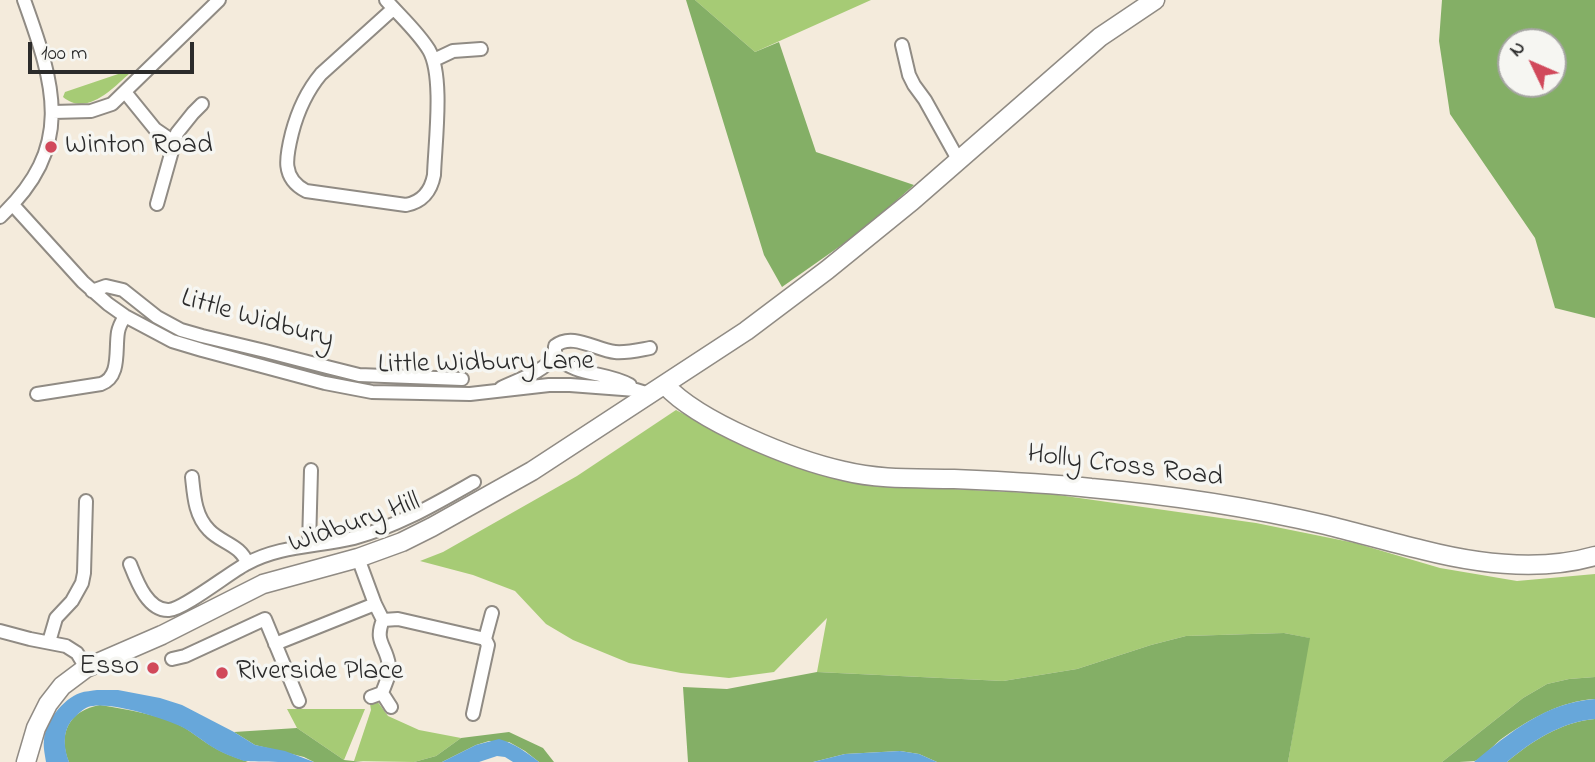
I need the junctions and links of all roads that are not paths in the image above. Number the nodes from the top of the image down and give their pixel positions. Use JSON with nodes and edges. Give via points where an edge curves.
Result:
{"nodes":[{"id":1,"x":24,"y":0,"type":"edge"},
{"id":2,"x":219,"y":0,"type":"edge"},
{"id":3,"x":1155,"y":0,"type":"edge"},
{"id":4,"x":390,"y":4,"type":"edge"},
{"id":5,"x":902,"y":45,"type":"dead end"},
{"id":6,"x":481,"y":48,"type":"dead end"},
{"id":7,"x":433,"y":60,"type":"junction"},
{"id":8,"x":125,"y":92,"type":"junction"},
{"id":9,"x":202,"y":104,"type":"dead end"},
{"id":10,"x":53,"y":111,"type":"junction"},
{"id":11,"x":174,"y":142,"type":"junction"},
{"id":12,"x":959,"y":160,"type":"junction"},
{"id":13,"x":157,"y":204,"type":"dead end"},
{"id":14,"x":13,"y":205,"type":"junction"},
{"id":15,"x":0,"y":217,"type":"edge"},
{"id":16,"x":92,"y":291,"type":"junction"},
{"id":17,"x":125,"y":316,"type":"junction"},
{"id":18,"x":650,"y":348,"type":"dead end"},
{"id":19,"x":555,"y":356,"type":"junction"},
{"id":20,"x":462,"y":379,"type":"dead end"},
{"id":21,"x":665,"y":385,"type":"junction"},
{"id":22,"x":494,"y":392,"type":"junction"},
{"id":23,"x":643,"y":392,"type":"junction"},
{"id":24,"x":37,"y":394,"type":"dead end"},
{"id":25,"x":311,"y":470,"type":"dead end"},
{"id":26,"x":192,"y":477,"type":"dead end"},
{"id":27,"x":474,"y":482,"type":"dead end"},
{"id":28,"x":86,"y":501,"type":"dead end"},
{"id":29,"x":309,"y":545,"type":"junction"},
{"id":30,"x":1595,"y":556,"type":"edge"},
{"id":31,"x":358,"y":558,"type":"junction"},
{"id":32,"x":247,"y":563,"type":"junction"},
{"id":33,"x":130,"y":564,"type":"dead end"},
{"id":34,"x":223,"y":578,"type":"junction"},
{"id":35,"x":233,"y":598,"type":"junction"},
{"id":36,"x":374,"y":604,"type":"junction"},
{"id":37,"x":492,"y":613,"type":"dead end"},
{"id":38,"x":383,"y":620,"type":"junction"},
{"id":39,"x":0,"y":631,"type":"edge"},
{"id":40,"x":485,"y":639,"type":"junction"},
{"id":41,"x":49,"y":642,"type":"junction"},
{"id":42,"x":275,"y":645,"type":"junction"},
{"id":43,"x":172,"y":659,"type":"dead end"},
{"id":44,"x":86,"y":668,"type":"junction"},
{"id":45,"x":299,"y":701,"type":"dead end"},
{"id":46,"x":391,"y":707,"type":"dead end"},
{"id":47,"x":473,"y":714,"type":"dead end"},
{"id":48,"x":26,"y":762,"type":"edge"}],
"edges":[{"from":1,"to":10,"type":"street","via":[[47,69]]},
{"from":2,"to":8,"type":"street"},
{"from":3,"to":12,"type":"main road","name":"Widbury Hill","via":[[1100,37]]},
{"from":4,"to":7,"type":"street","via":[[424,42]]},
{"from":4,"to":7,"type":"street","via":[[306,94],[287,159],[294,182],[313,193],[399,205],[413,204],[424,196],[434,175],[437,84]]},
{"from":5,"to":12,"type":"street","via":[[909,75]]},
{"from":6,"to":7,"type":"street","via":[[453,51]]},
{"from":8,"to":10,"type":"street","via":[[97,110]]},
{"from":8,"to":11,"type":"street","via":[[155,129]]},
{"from":9,"to":11,"type":"street"},
{"from":10,"to":14,"type":"street","via":[[48,144],[36,173]]},
{"from":11,"to":13,"type":"street"},
{"from":12,"to":21,"type":"main road","name":"Widbury Hill","via":[[787,300]]},
{"from":14,"to":15,"type":"street"},
{"from":14,"to":16,"type":"street"},
{"from":16,"to":17,"type":"street"},
{"from":16,"to":20,"type":"street","name":"Little Widbury","via":[[106,286],[123,290],[181,330],[327,368],[359,375]]},
{"from":17,"to":22,"type":"street","name":"Little Widbury Lane","via":[[172,341],[346,388]]},
{"from":17,"to":24,"type":"street","via":[[110,380]]},
{"from":18,"to":19,"type":"street","via":[[614,352],[566,340],[555,346]]},
{"from":19,"to":22,"type":"street","via":[[540,370]]},
{"from":19,"to":23,"type":"street","via":[[564,365]]},
{"from":21,"to":23,"type":"main road","name":"Widbury Hill"},
{"from":21,"to":30,"type":"main road","name":"Holly Cross Road","via":[[698,411],[731,428],[805,460],[845,471],[1079,486],[1167,497],[1246,509],[1493,563],[1540,565]]},
{"from":22,"to":23,"type":"street","name":"Little Widbury Lane","via":[[549,385]]},
{"from":23,"to":31,"type":"main road","name":"Widbury Hill","via":[[533,471],[422,532]]},
{"from":25,"to":29,"type":"street"},
{"from":26,"to":32,"type":"street","via":[[202,522],[216,537],[241,551]]},
{"from":27,"to":29,"type":"street","via":[[374,532]]},
{"from":28,"to":41,"type":"street","via":[[82,583],[56,618]]},
{"from":29,"to":32,"type":"street"},
{"from":31,"to":35,"type":"main road","name":"Widbury Hill","via":[[262,584]]},
{"from":31,"to":36,"type":"street"},
{"from":32,"to":34,"type":"street"},
{"from":33,"to":34,"type":"street","via":[[145,595],[164,610],[184,604]]},
{"from":34,"to":35,"type":"street"},
{"from":35,"to":44,"type":"main road","name":"Widbury Hill"},
{"from":36,"to":38,"type":"street"},
{"from":36,"to":42,"type":"street"},
{"from":37,"to":40,"type":"street"},
{"from":38,"to":40,"type":"street","via":[[398,619]]},
{"from":38,"to":46,"type":"street","via":[[379,638],[390,668],[377,695]]},
{"from":39,"to":41,"type":"street"},
{"from":40,"to":47,"type":"street","via":[[488,645]]},
{"from":41,"to":44,"type":"street","via":[[72,649]]},
{"from":42,"to":43,"type":"street","via":[[265,620]]},
{"from":42,"to":45,"type":"street"},
{"from":44,"to":48,"type":"main road","name":"Widbury Hill","via":[[48,704]]}]}
